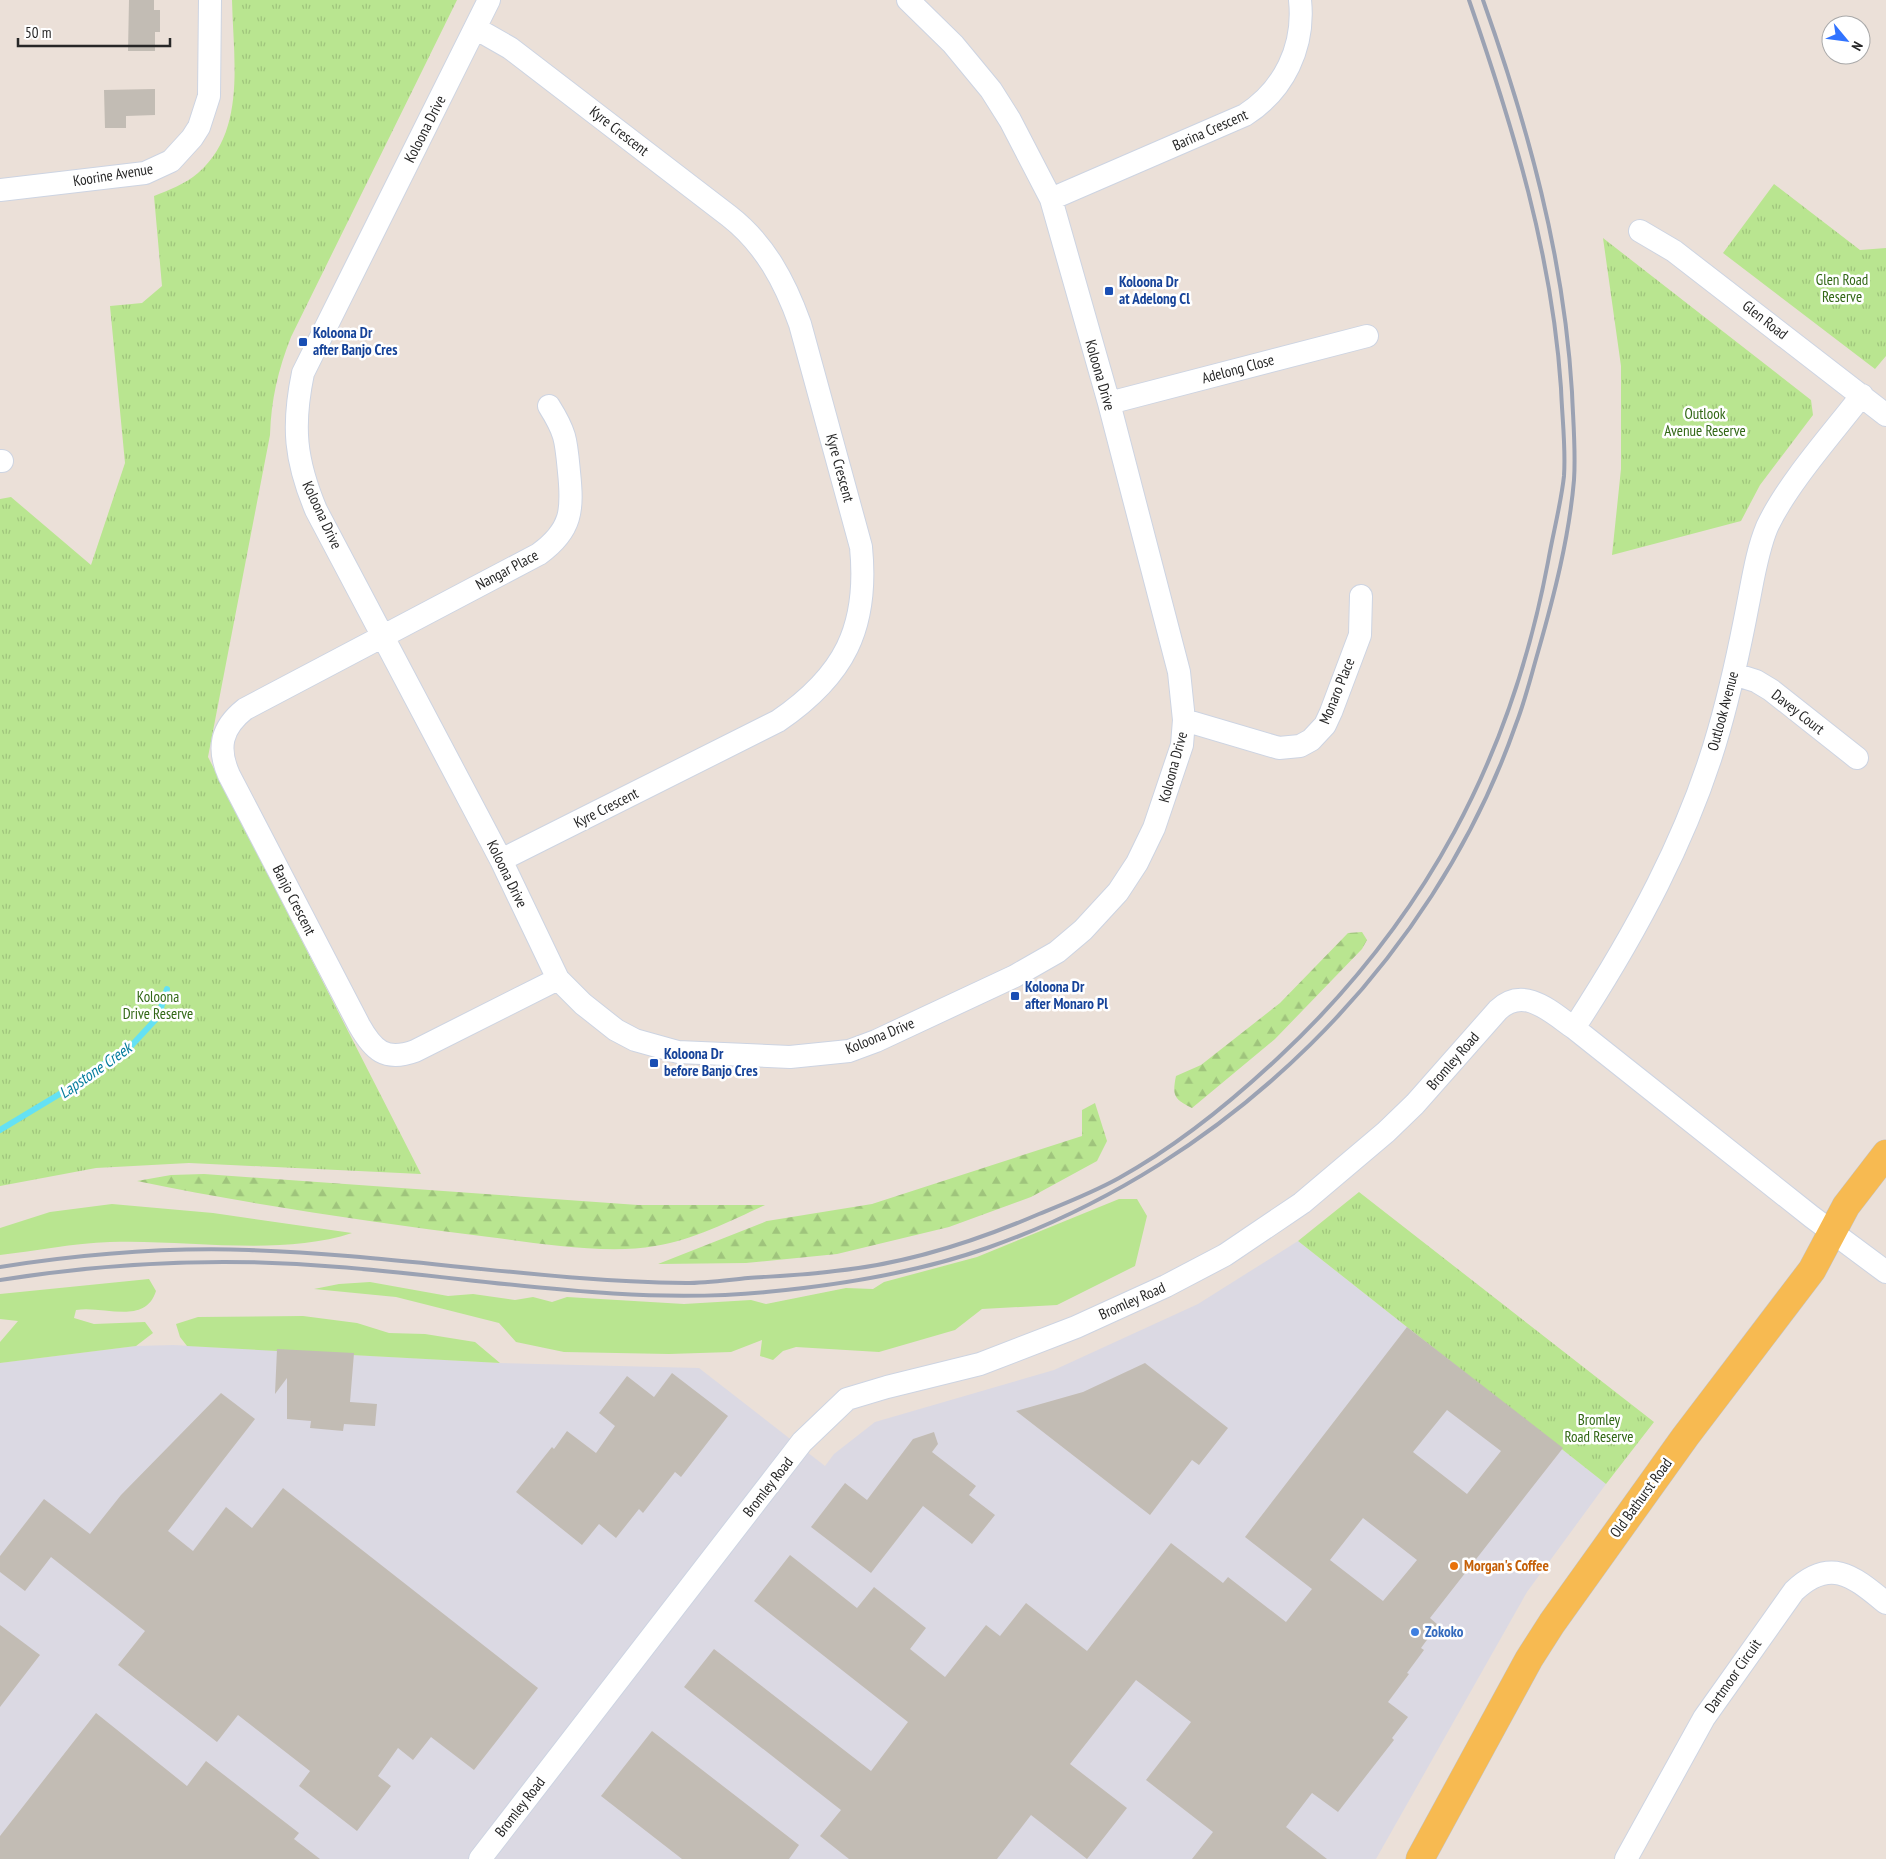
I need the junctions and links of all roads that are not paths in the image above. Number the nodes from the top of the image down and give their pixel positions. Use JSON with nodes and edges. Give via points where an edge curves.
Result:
{"nodes":[{"id":1,"x":210,"y":0,"type":"edge"},
{"id":2,"x":489,"y":0,"type":"edge"},
{"id":3,"x":908,"y":0,"type":"edge"},
{"id":4,"x":1300,"y":0,"type":"edge"},
{"id":5,"x":476,"y":28,"type":"junction"},
{"id":6,"x":0,"y":190,"type":"edge"},
{"id":7,"x":1051,"y":199,"type":"junction"},
{"id":8,"x":1640,"y":231,"type":"dead end"},
{"id":9,"x":1366,"y":336,"type":"dead end"},
{"id":10,"x":1862,"y":395,"type":"junction"},
{"id":11,"x":1109,"y":403,"type":"junction"},
{"id":12,"x":549,"y":406,"type":"dead end"},
{"id":13,"x":1886,"y":415,"type":"edge"},
{"id":14,"x":1361,"y":596,"type":"dead end"},
{"id":15,"x":383,"y":635,"type":"junction"},
{"id":16,"x":1734,"y":674,"type":"junction"},
{"id":17,"x":1184,"y":720,"type":"junction"},
{"id":18,"x":1857,"y":758,"type":"dead end"},
{"id":19,"x":501,"y":860,"type":"junction"},
{"id":20,"x":558,"y":978,"type":"junction"},
{"id":21,"x":1574,"y":1028,"type":"junction"},
{"id":22,"x":1886,"y":1154,"type":"edge"},
{"id":23,"x":1832,"y":1233,"type":"junction"},
{"id":24,"x":1886,"y":1272,"type":"edge"},
{"id":25,"x":1886,"y":1603,"type":"edge"},
{"id":26,"x":480,"y":1859,"type":"edge"},
{"id":27,"x":1420,"y":1859,"type":"edge"},
{"id":28,"x":1626,"y":1859,"type":"edge"}],
"edges":[{"from":1,"to":6,"type":"street","name":"Koorine Avenue","via":[[209,96],[199,127],[171,160],[145,173]]},
{"from":2,"to":5,"type":"street","name":"Koloona Drive"},
{"from":3,"to":7,"type":"street","name":"Koloona Drive","via":[[953,44],[991,90]]},
{"from":4,"to":7,"type":"street","name":"Barina Crescent","via":[[1300,30],[1291,63],[1273,93],[1259,106],[1245,116]]},
{"from":5,"to":15,"type":"street","name":"Koloona Drive","via":[[311,358],[298,397],[296,443],[307,488]]},
{"from":5,"to":19,"type":"street","name":"Kyre Crescent","via":[[510,48],[742,226],[770,260],[789,292],[800,324],[861,547],[864,574],[856,626],[846,651],[832,674],[805,703],[778,721]]},
{"from":7,"to":11,"type":"street","name":"Koloona Drive"},
{"from":8,"to":10,"type":"street","name":"Glen Road","via":[[1674,251]]},
{"from":9,"to":11,"type":"street","name":"Adelong Close"},
{"from":10,"to":13,"type":"street","name":"Glen Road"},
{"from":10,"to":16,"type":"street","name":"Outlook Avenue","via":[[1788,493],[1766,529]]},
{"from":11,"to":17,"type":"street","name":"Koloona Drive","via":[[1179,672]]},
{"from":12,"to":15,"type":"street","name":"Nangar Place","via":[[565,435],[572,498],[568,519],[558,537],[539,554]]},
{"from":14,"to":17,"type":"street","name":"Monaro Place","via":[[1360,635],[1331,712],[1311,740],[1300,746],[1279,748]]},
{"from":15,"to":19,"type":"street","name":"Koloona Drive"},
{"from":15,"to":20,"type":"street","name":"Banjo Crescent","via":[[237,715],[222,744],[223,761],[229,775],[366,1038],[382,1052],[397,1056],[415,1051]]},
{"from":16,"to":18,"type":"street","name":"Davey Court","via":[[1771,690]]},
{"from":16,"to":21,"type":"street","name":"Outlook Avenue","via":[[1711,756],[1676,844],[1620,953]]},
{"from":17,"to":20,"type":"street","name":"Koloona Drive","via":[[1178,759],[1154,828],[1128,878],[1096,917],[1044,961],[876,1041],[849,1051],[811,1056],[678,1052],[616,1030],[583,1004]]},
{"from":19,"to":20,"type":"street","name":"Koloona Drive"},
{"from":21,"to":23,"type":"street","name":"Bromley Road"},
{"from":21,"to":26,"type":"street","name":"Bromley Road","via":[[1532,1000],[1509,1001],[1415,1104],[1379,1138],[1302,1203],[1225,1255],[1076,1327],[980,1364],[847,1400],[802,1442]]},
{"from":22,"to":23,"type":"main road","name":"Old Bathurst Road","via":[[1846,1206]]},
{"from":23,"to":24,"type":"street","name":"Bromley Road"},
{"from":23,"to":27,"type":"main road","name":"Old Bathurst Road","via":[[1812,1270],[1685,1437],[1552,1623],[1525,1666]]},
{"from":25,"to":28,"type":"street","name":"Dartmoor Circuit","via":[[1851,1577],[1832,1572],[1810,1578],[1794,1591],[1704,1718]]}]}
